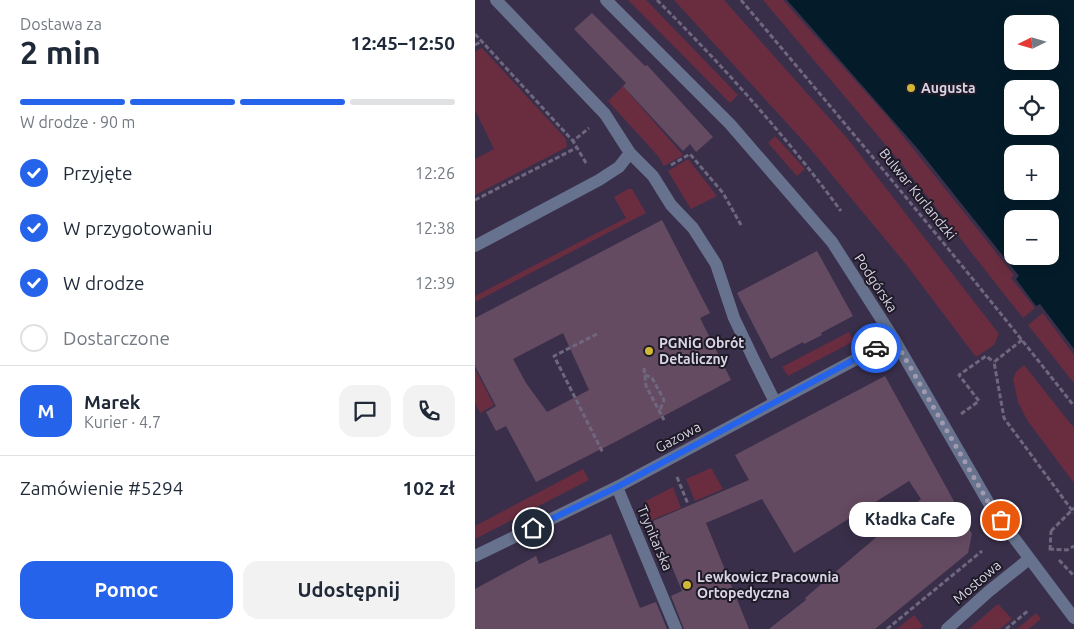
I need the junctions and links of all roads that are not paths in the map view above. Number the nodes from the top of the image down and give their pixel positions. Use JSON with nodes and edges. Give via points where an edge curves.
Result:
{"nodes":[{"id":1,"x":496,"y":0,"type":"edge"},
{"id":2,"x":606,"y":0,"type":"edge"},
{"id":3,"x":630,"y":153,"type":"junction"},
{"id":4,"x":475,"y":246,"type":"edge"},
{"id":5,"x":894,"y":339,"type":"junction"},
{"id":6,"x":775,"y":402,"type":"junction"},
{"id":7,"x":617,"y":487,"type":"junction"},
{"id":8,"x":475,"y":556,"type":"edge"},
{"id":9,"x":1029,"y":559,"type":"junction"},
{"id":10,"x":1074,"y":618,"type":"edge"},
{"id":11,"x":676,"y":629,"type":"edge"},
{"id":12,"x":947,"y":629,"type":"edge"}],
"edges":[{"from":1,"to":3,"type":"street","via":[[605,114]]},
{"from":2,"to":5,"type":"street","name":"Podgórska","via":[[730,124],[832,242]]},
{"from":3,"to":4,"type":"street","via":[[619,167],[599,180]]},
{"from":3,"to":6,"type":"street","via":[[653,176],[716,264],[734,318]]},
{"from":5,"to":6,"type":"street","name":"Gazowa"},
{"from":5,"to":9,"type":"street","name":"Podgórska","via":[[991,507]]},
{"from":6,"to":7,"type":"street","name":"Gazowa"},
{"from":7,"to":8,"type":"street","name":"Gazowa"},
{"from":7,"to":11,"type":"street","name":"Trynitarska"},
{"from":9,"to":10,"type":"street","name":"Podgórska"},
{"from":9,"to":12,"type":"street","name":"Mostowa"}]}
